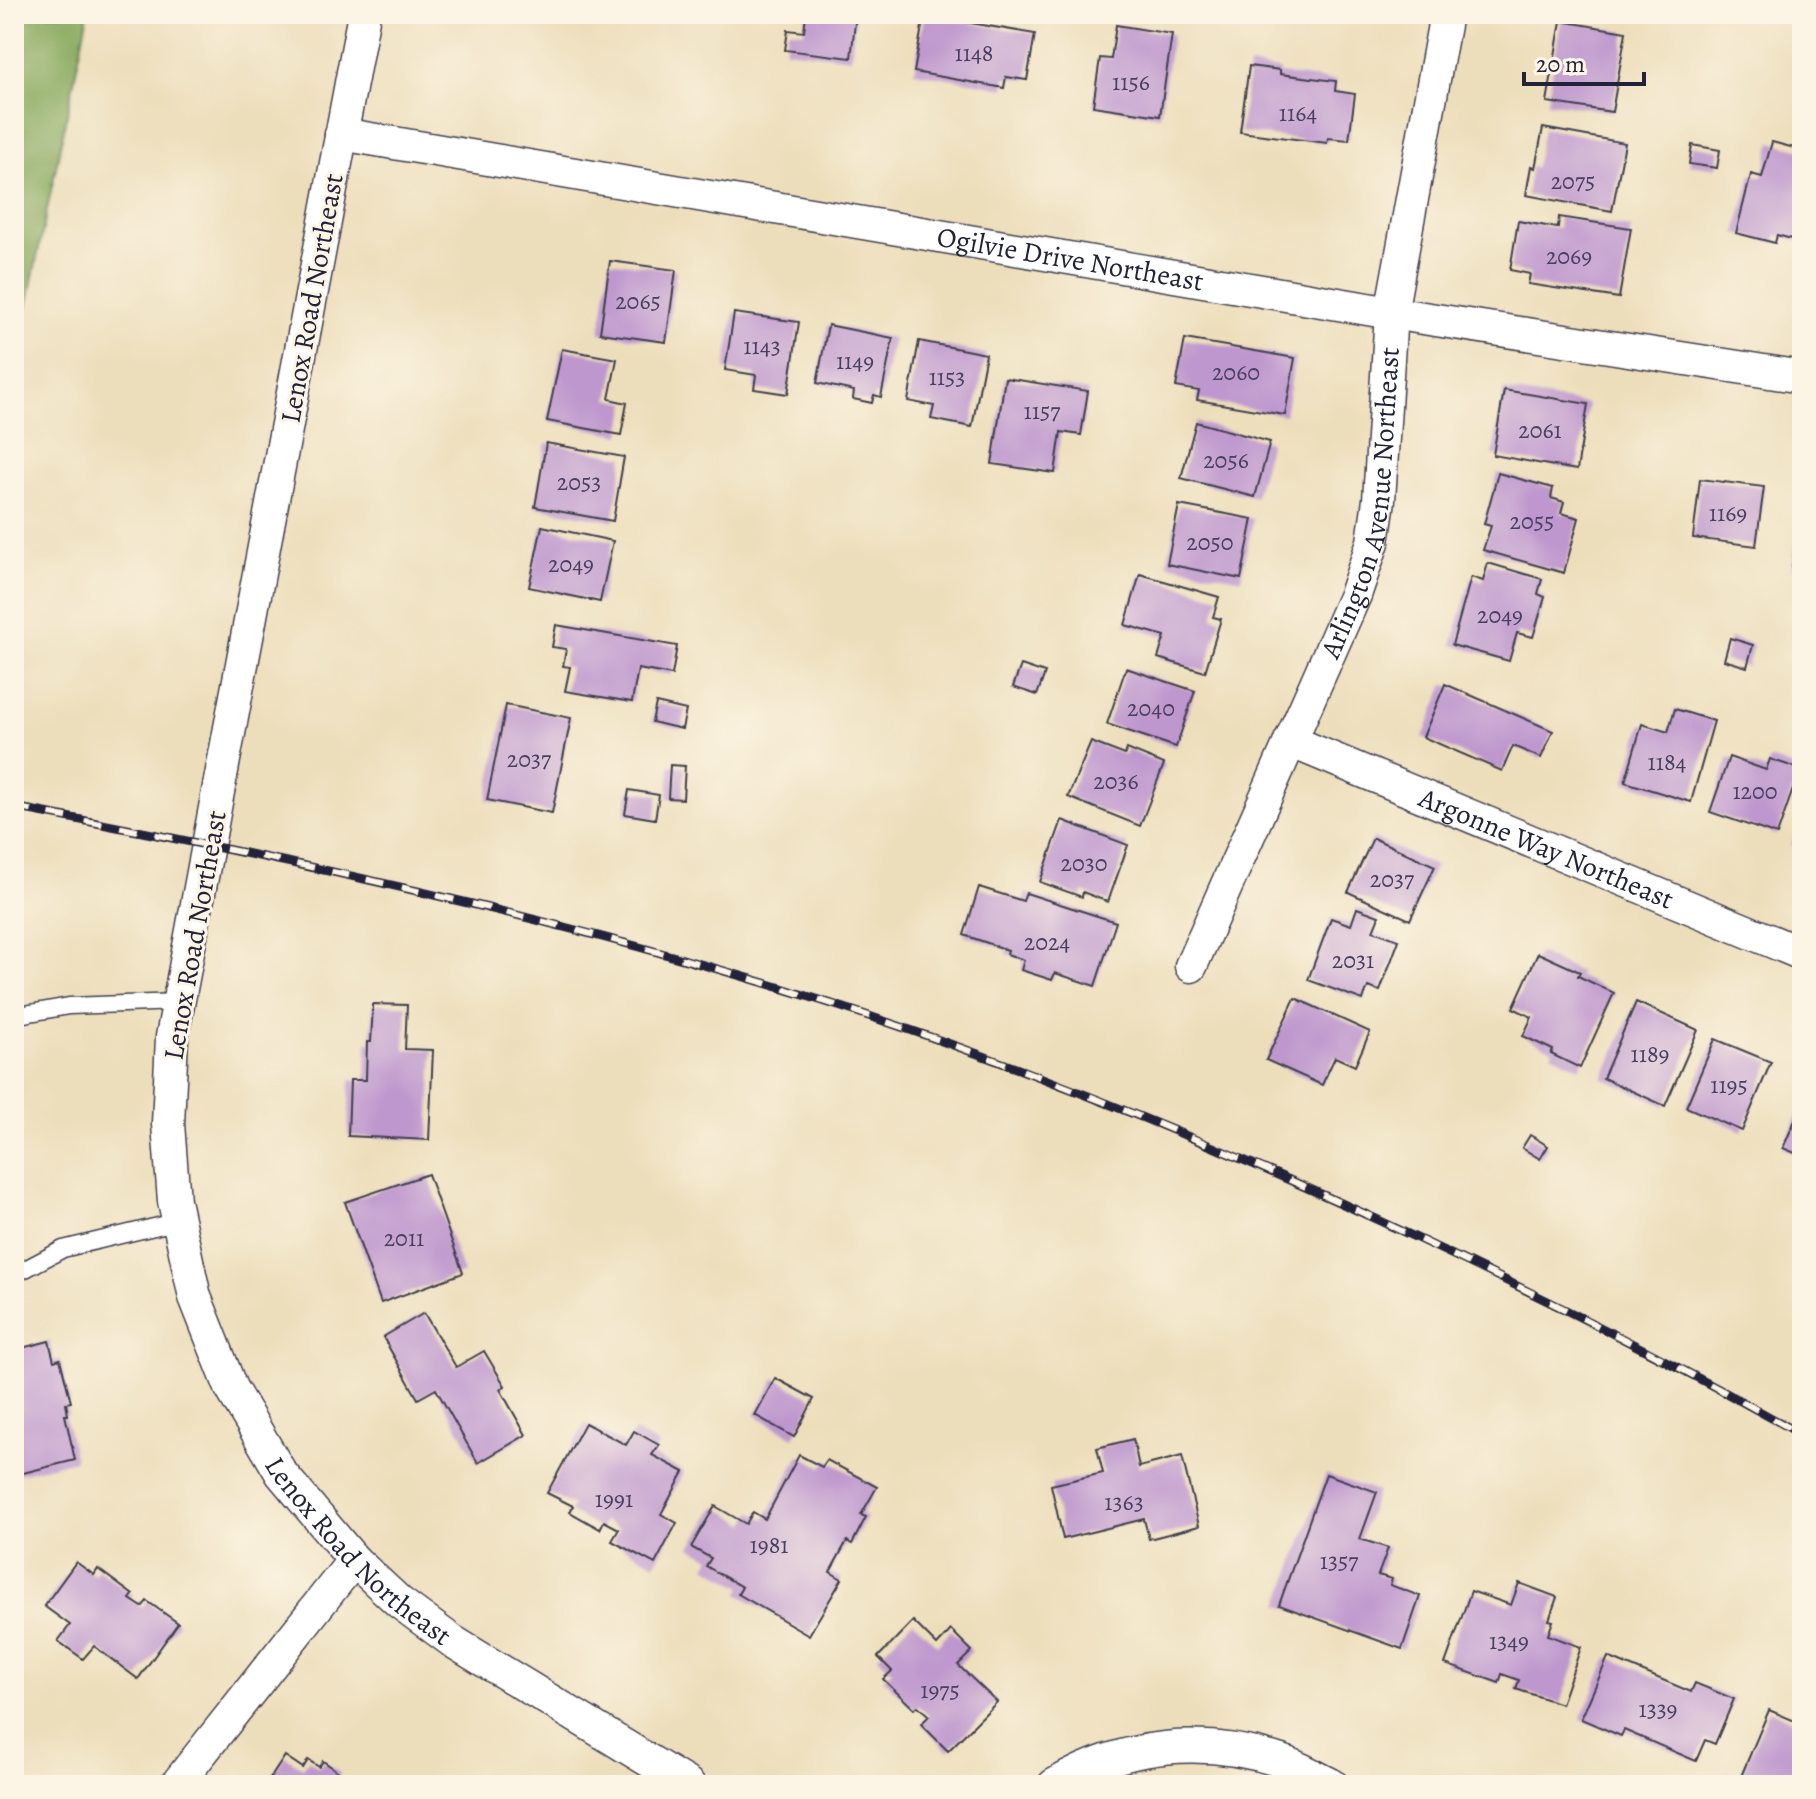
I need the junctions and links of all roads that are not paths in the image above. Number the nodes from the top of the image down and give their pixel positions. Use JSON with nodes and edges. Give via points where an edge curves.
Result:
{"nodes":[{"id":1,"x":364,"y":14,"type":"edge"},
{"id":2,"x":1446,"y":14,"type":"edge"},
{"id":3,"x":341,"y":134,"type":"junction"},
{"id":4,"x":1391,"y":313,"type":"junction"},
{"id":5,"x":1802,"y":377,"type":"edge"},
{"id":6,"x":1290,"y":741,"type":"junction"},
{"id":7,"x":1802,"y":954,"type":"edge"},
{"id":8,"x":1191,"y":966,"type":"dead end"},
{"id":9,"x":179,"y":1002,"type":"junction"},
{"id":10,"x":14,"y":1022,"type":"edge"},
{"id":11,"x":179,"y":1221,"type":"junction"},
{"id":12,"x":14,"y":1275,"type":"edge"},
{"id":13,"x":354,"y":1560,"type":"junction"},
{"id":14,"x":176,"y":1785,"type":"edge"},
{"id":15,"x":689,"y":1785,"type":"edge"},
{"id":16,"x":1054,"y":1785,"type":"edge"},
{"id":17,"x":1332,"y":1785,"type":"edge"}],
"edges":[{"from":1,"to":3,"type":"street","name":"Lenox Road Northeast"},
{"from":2,"to":4,"type":"street","name":"Arlington Avenue Northeast"},
{"from":3,"to":4,"type":"street","name":"Ogilvie Drive Northeast"},
{"from":3,"to":9,"type":"street","name":"Lenox Road Northeast"},
{"from":4,"to":5,"type":"street","name":"Ogilvie Drive Northeast"},
{"from":4,"to":6,"type":"street","name":"Arlington Avenue Northeast","via":[[1373,542]]},
{"from":6,"to":7,"type":"street","name":"Argonne Way Northeast"},
{"from":6,"to":8,"type":"street","name":"Arlington Avenue Northeast"},
{"from":9,"to":10,"type":"lane","via":[[69,1006],[19,1015]]},
{"from":9,"to":11,"type":"street","name":"Lenox Road Northeast","via":[[168,1124]]},
{"from":11,"to":12,"type":"lane","via":[[63,1249]]},
{"from":11,"to":13,"type":"street","name":"Lenox Road Northeast","via":[[195,1297],[231,1388],[281,1473]]},
{"from":13,"to":14,"type":"street"},
{"from":13,"to":15,"type":"street","name":"Lenox Road Northeast","via":[[452,1641]]},
{"from":16,"to":17,"type":"street","via":[[1143,1749],[1209,1745],[1283,1761]]}]}
